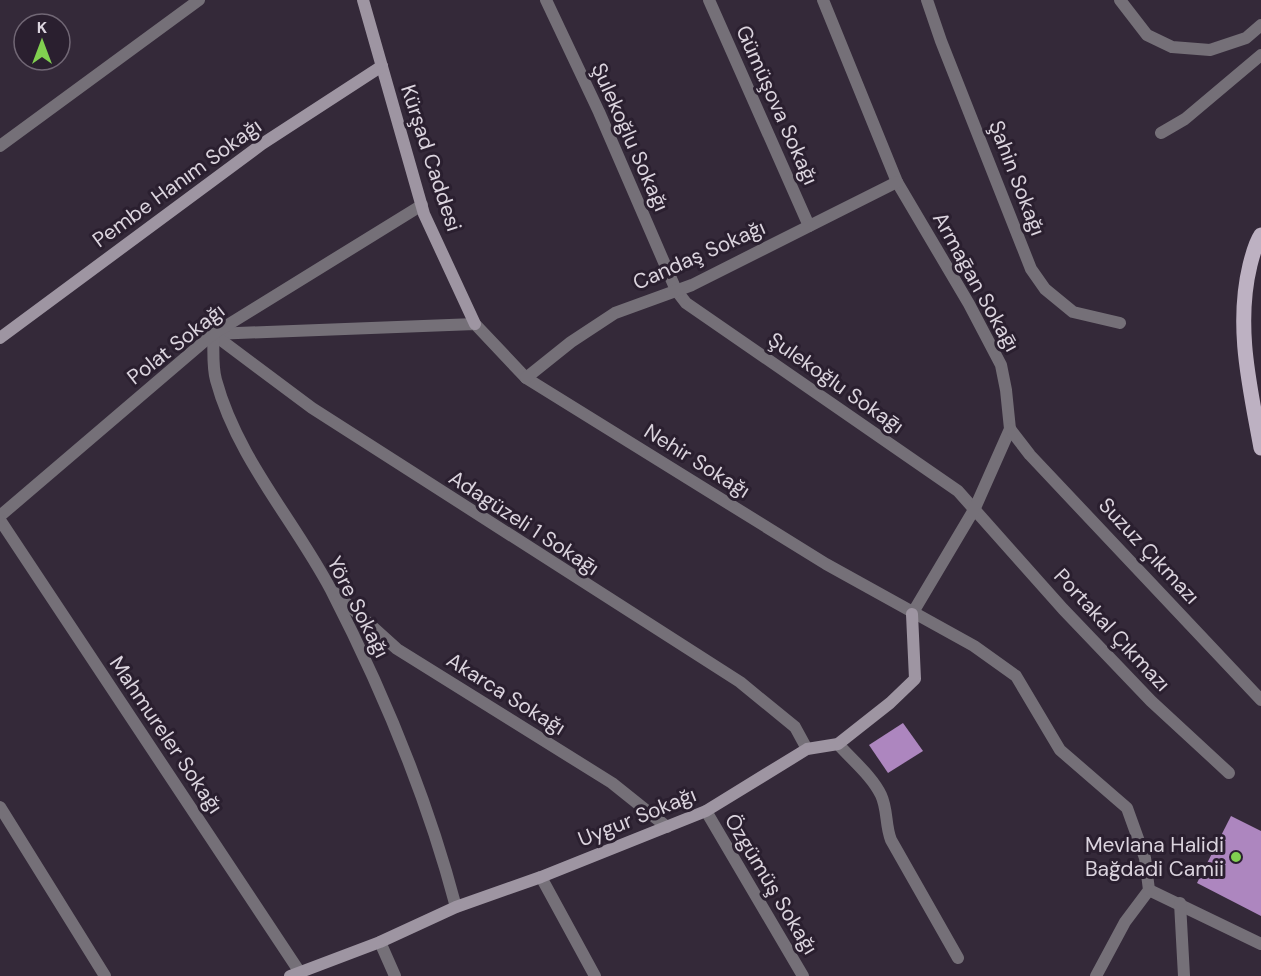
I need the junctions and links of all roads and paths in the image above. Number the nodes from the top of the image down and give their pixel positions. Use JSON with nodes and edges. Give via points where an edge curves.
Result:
{"nodes":[{"id":1,"x":199,"y":0,"type":"edge"},
{"id":2,"x":363,"y":0,"type":"edge"},
{"id":3,"x":546,"y":0,"type":"edge"},
{"id":4,"x":709,"y":0,"type":"edge"},
{"id":5,"x":823,"y":0,"type":"edge"},
{"id":6,"x":927,"y":0,"type":"edge"},
{"id":7,"x":1120,"y":0,"type":"edge"},
{"id":8,"x":1261,"y":25,"type":"edge"},
{"id":9,"x":1261,"y":55,"type":"edge"},
{"id":10,"x":382,"y":66,"type":"junction"},
{"id":11,"x":1161,"y":133,"type":"dead end"},
{"id":12,"x":0,"y":146,"type":"edge"},
{"id":13,"x":897,"y":182,"type":"junction"},
{"id":14,"x":422,"y":205,"type":"junction"},
{"id":15,"x":809,"y":226,"type":"junction"},
{"id":16,"x":1261,"y":235,"type":"edge"},
{"id":17,"x":675,"y":290,"type":"junction"},
{"id":18,"x":1120,"y":323,"type":"dead end"},
{"id":19,"x":475,"y":324,"type":"junction"},
{"id":20,"x":213,"y":334,"type":"junction"},
{"id":21,"x":0,"y":338,"type":"edge"},
{"id":22,"x":526,"y":378,"type":"junction"},
{"id":23,"x":1010,"y":429,"type":"junction"},
{"id":24,"x":1261,"y":448,"type":"edge"},
{"id":25,"x":975,"y":508,"type":"junction"},
{"id":26,"x":0,"y":518,"type":"edge"},
{"id":27,"x":330,"y":589,"type":"junction"},
{"id":28,"x":912,"y":614,"type":"junction"},
{"id":29,"x":1261,"y":699,"type":"edge"},
{"id":30,"x":838,"y":744,"type":"junction"},
{"id":31,"x":807,"y":749,"type":"junction"},
{"id":32,"x":1229,"y":773,"type":"dead end"},
{"id":33,"x":0,"y":807,"type":"edge"},
{"id":34,"x":705,"y":811,"type":"junction"},
{"id":35,"x":667,"y":827,"type":"junction"},
{"id":36,"x":541,"y":877,"type":"junction"},
{"id":37,"x":1149,"y":890,"type":"junction"},
{"id":38,"x":1180,"y":903,"type":"junction"},
{"id":39,"x":456,"y":907,"type":"junction"},
{"id":40,"x":380,"y":942,"type":"junction"},
{"id":41,"x":1261,"y":944,"type":"edge"},
{"id":42,"x":958,"y":958,"type":"dead end"},
{"id":43,"x":295,"y":974,"type":"edge"},
{"id":44,"x":105,"y":976,"type":"edge"},
{"id":45,"x":395,"y":976,"type":"edge"},
{"id":46,"x":595,"y":976,"type":"edge"},
{"id":47,"x":803,"y":976,"type":"edge"},
{"id":48,"x":1096,"y":976,"type":"edge"},
{"id":49,"x":1184,"y":976,"type":"edge"}],
"edges":[{"from":1,"to":12,"type":"street"},
{"from":2,"to":10,"type":"street","name":"Kürşad Caddesi"},
{"from":3,"to":17,"type":"street","name":"Şulekoğlu Sokağı","via":[[599,111]]},
{"from":4,"to":15,"type":"street","name":"Gümüşova Sokağı"},
{"from":5,"to":13,"type":"street","name":"Armaḡan Sokaḡı"},
{"from":6,"to":18,"type":"street","name":"Şahin Sokağı","via":[[1030,269],[1045,289],[1073,312]]},
{"from":7,"to":8,"type":"street","via":[[1147,35],[1172,47],[1210,50],[1246,38]]},
{"from":9,"to":11,"type":"street","via":[[1185,119]]},
{"from":10,"to":14,"type":"street","name":"Kürşad Caddesi"},
{"from":10,"to":21,"type":"street","name":"Pembe Hanım Sokağı","via":[[262,144]]},
{"from":13,"to":15,"type":"street","name":"Candaş Sokağı"},
{"from":13,"to":23,"type":"street","name":"Armaḡan Sokaḡı","via":[[1001,365]]},
{"from":14,"to":19,"type":"street","name":"Kürşad Caddesi"},
{"from":14,"to":20,"type":"street","name":"Polat Sokağı"},
{"from":15,"to":17,"type":"street","name":"Candaş Sokağı"},
{"from":16,"to":24,"type":"main road","via":[[1246,282],[1242,314],[1245,358]]},
{"from":17,"to":22,"type":"street","name":"Candaş Sokağı","via":[[608,318]]},
{"from":17,"to":25,"type":"street","name":"Şulekoğlu Sokaḡı","via":[[686,303],[958,490]]},
{"from":19,"to":20,"type":"street"},
{"from":19,"to":22,"type":"street","name":"Nehir Sokağı"},
{"from":20,"to":26,"type":"street","name":"Polat Sokağı"},
{"from":20,"to":27,"type":"street","name":"Yöre Sokağı","via":[[216,379],[245,451]]},
{"from":20,"to":31,"type":"street","name":"Adagüzeli 1 Sokaḡı","via":[[312,408],[740,682],[795,727]]},
{"from":22,"to":28,"type":"street","name":"Nehir Sokağı"},
{"from":23,"to":25,"type":"street"},
{"from":23,"to":29,"type":"street","name":"Suzuz Çıkmazı"},
{"from":25,"to":28,"type":"street"},
{"from":25,"to":32,"type":"street","name":"Portakal Çıkmazı","via":[[1063,609]]},
{"from":26,"to":43,"type":"street","name":"Mahmureler Sokağı"},
{"from":27,"to":35,"type":"street","name":"Akarca Sokağı","via":[[397,650],[612,783]]},
{"from":27,"to":39,"type":"street","name":"Yöre Sokağı","via":[[390,713],[428,815]]},
{"from":28,"to":30,"type":"street","name":"Uygur Sokağı","via":[[915,679]]},
{"from":28,"to":37,"type":"street","name":"Nehir Sokağı","via":[[974,646],[1016,676],[1060,750],[1127,808],[1145,858]]},
{"from":30,"to":31,"type":"street","name":"Uygur Sokağı"},
{"from":30,"to":42,"type":"street","via":[[880,794],[891,840]]},
{"from":31,"to":34,"type":"street","name":"Uygur Sokağı"},
{"from":33,"to":44,"type":"street"},
{"from":34,"to":35,"type":"street","name":"Uygur Sokağı"},
{"from":34,"to":47,"type":"street","name":"Özgümüş Sokağı"},
{"from":35,"to":36,"type":"street","name":"Uygur Sokağı"},
{"from":36,"to":39,"type":"street","name":"Uygur Sokağı"},
{"from":36,"to":46,"type":"street"},
{"from":37,"to":38,"type":"street"},
{"from":37,"to":48,"type":"street","via":[[1125,922]]},
{"from":38,"to":41,"type":"street"},
{"from":38,"to":49,"type":"street"},
{"from":39,"to":40,"type":"street","name":"Uygur Sokağı"},
{"from":40,"to":43,"type":"street","name":"Uygur Sokağı"},
{"from":40,"to":45,"type":"street"}]}
